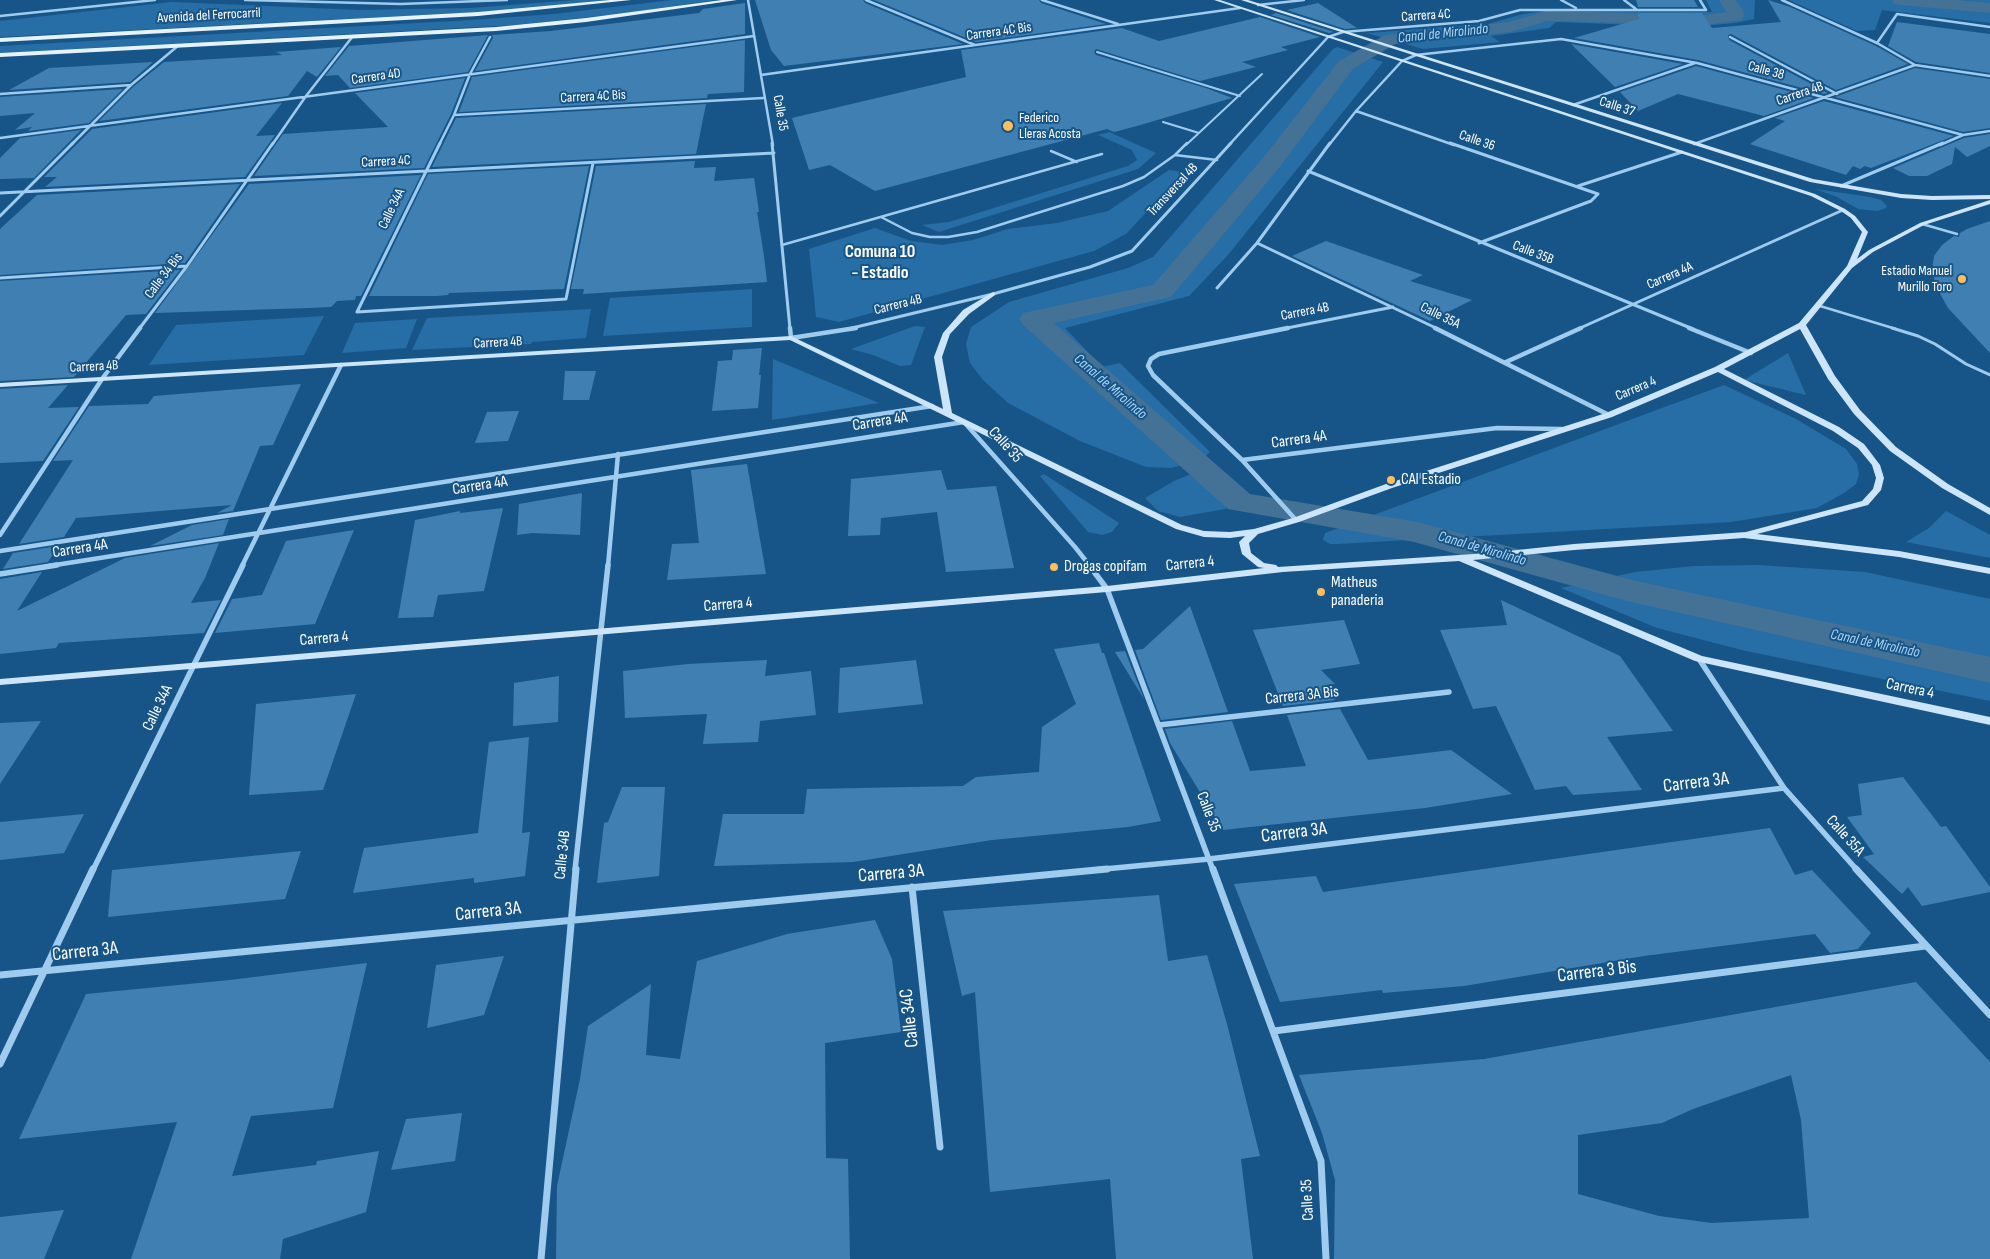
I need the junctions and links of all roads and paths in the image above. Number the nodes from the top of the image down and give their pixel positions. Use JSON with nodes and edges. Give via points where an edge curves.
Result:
{"nodes":[{"id":1,"x":155,"y":0,"type":"edge"},
{"id":2,"x":245,"y":0,"type":"edge"},
{"id":3,"x":507,"y":0,"type":"edge"},
{"id":4,"x":628,"y":0,"type":"edge"},
{"id":5,"x":734,"y":0,"type":"edge"},
{"id":6,"x":748,"y":0,"type":"edge"},
{"id":7,"x":866,"y":0,"type":"edge"},
{"id":8,"x":1042,"y":0,"type":"edge"},
{"id":9,"x":1216,"y":0,"type":"edge"},
{"id":10,"x":1243,"y":0,"type":"edge"},
{"id":11,"x":1304,"y":0,"type":"edge"},
{"id":12,"x":1561,"y":0,"type":"edge"},
{"id":13,"x":1624,"y":0,"type":"edge"},
{"id":14,"x":1700,"y":0,"type":"edge"},
{"id":15,"x":1782,"y":0,"type":"edge"},
{"id":16,"x":1258,"y":5,"type":"junction"},
{"id":17,"x":1240,"y":8,"type":"junction"},
{"id":18,"x":1578,"y":9,"type":"junction"},
{"id":19,"x":1636,"y":9,"type":"junction"},
{"id":20,"x":0,"y":16,"type":"edge"},
{"id":21,"x":1121,"y":25,"type":"junction"},
{"id":22,"x":1990,"y":27,"type":"edge"},
{"id":23,"x":1343,"y":32,"type":"junction"},
{"id":24,"x":353,"y":36,"type":"junction"},
{"id":25,"x":754,"y":36,"type":"junction"},
{"id":26,"x":490,"y":37,"type":"dead end"},
{"id":27,"x":1328,"y":37,"type":"junction"},
{"id":28,"x":1730,"y":37,"type":"dead end"},
{"id":29,"x":0,"y":40,"type":"edge"},
{"id":30,"x":1876,"y":43,"type":"junction"},
{"id":31,"x":179,"y":45,"type":"junction"},
{"id":32,"x":976,"y":46,"type":"junction"},
{"id":33,"x":1097,"y":52,"type":"dead end"},
{"id":34,"x":0,"y":55,"type":"edge"},
{"id":35,"x":1416,"y":55,"type":"junction"},
{"id":36,"x":1402,"y":61,"type":"junction"},
{"id":37,"x":1697,"y":63,"type":"junction"},
{"id":38,"x":1915,"y":64,"type":"junction"},
{"id":39,"x":470,"y":74,"type":"junction"},
{"id":40,"x":1262,"y":74,"type":"dead end"},
{"id":41,"x":761,"y":75,"type":"junction"},
{"id":42,"x":1990,"y":76,"type":"edge"},
{"id":43,"x":131,"y":85,"type":"junction"},
{"id":44,"x":0,"y":94,"type":"edge"},
{"id":45,"x":1837,"y":94,"type":"junction"},
{"id":46,"x":306,"y":96,"type":"junction"},
{"id":47,"x":1240,"y":96,"type":"junction"},
{"id":48,"x":763,"y":98,"type":"junction"},
{"id":49,"x":1827,"y":98,"type":"junction"},
{"id":50,"x":1572,"y":105,"type":"junction"},
{"id":51,"x":1356,"y":111,"type":"junction"},
{"id":52,"x":454,"y":115,"type":"junction"},
{"id":53,"x":1164,"y":122,"type":"dead end"},
{"id":54,"x":93,"y":125,"type":"junction"},
{"id":55,"x":1990,"y":131,"type":"edge"},
{"id":56,"x":1199,"y":132,"type":"junction"},
{"id":57,"x":1963,"y":135,"type":"junction"},
{"id":58,"x":0,"y":138,"type":"edge"},
{"id":59,"x":1693,"y":144,"type":"junction"},
{"id":60,"x":1052,"y":151,"type":"dead end"},
{"id":61,"x":1682,"y":152,"type":"junction"},
{"id":62,"x":774,"y":154,"type":"junction"},
{"id":63,"x":1102,"y":154,"type":"dead end"},
{"id":64,"x":1175,"y":155,"type":"junction"},
{"id":65,"x":1217,"y":160,"type":"junction"},
{"id":66,"x":1077,"y":162,"type":"junction"},
{"id":67,"x":593,"y":163,"type":"junction"},
{"id":68,"x":426,"y":171,"type":"junction"},
{"id":69,"x":1308,"y":171,"type":"junction"},
{"id":70,"x":246,"y":179,"type":"junction"},
{"id":71,"x":1578,"y":186,"type":"junction"},
{"id":72,"x":1840,"y":187,"type":"junction"},
{"id":73,"x":25,"y":192,"type":"junction"},
{"id":74,"x":0,"y":194,"type":"edge"},
{"id":75,"x":1990,"y":197,"type":"edge"},
{"id":76,"x":1990,"y":202,"type":"edge"},
{"id":77,"x":1843,"y":210,"type":"junction"},
{"id":78,"x":0,"y":216,"type":"edge"},
{"id":79,"x":881,"y":217,"type":"junction"},
{"id":80,"x":1922,"y":224,"type":"junction"},
{"id":81,"x":1957,"y":234,"type":"dead end"},
{"id":82,"x":1257,"y":243,"type":"junction"},
{"id":83,"x":1479,"y":243,"type":"junction"},
{"id":84,"x":782,"y":245,"type":"junction"},
{"id":85,"x":187,"y":266,"type":"junction"},
{"id":86,"x":1850,"y":267,"type":"junction"},
{"id":87,"x":0,"y":278,"type":"edge"},
{"id":88,"x":1217,"y":288,"type":"dead end"},
{"id":89,"x":993,"y":294,"type":"junction"},
{"id":90,"x":1634,"y":304,"type":"junction"},
{"id":91,"x":1820,"y":306,"type":"junction"},
{"id":92,"x":1393,"y":307,"type":"junction"},
{"id":93,"x":1802,"y":325,"type":"junction"},
{"id":94,"x":791,"y":338,"type":"junction"},
{"id":95,"x":1752,"y":353,"type":"junction"},
{"id":96,"x":1506,"y":362,"type":"junction"},
{"id":97,"x":341,"y":365,"type":"junction"},
{"id":98,"x":1718,"y":369,"type":"junction"},
{"id":99,"x":1990,"y":375,"type":"edge"},
{"id":100,"x":102,"y":379,"type":"junction"},
{"id":101,"x":0,"y":385,"type":"edge"},
{"id":102,"x":932,"y":406,"type":"junction"},
{"id":103,"x":948,"y":414,"type":"junction"},
{"id":104,"x":1609,"y":415,"type":"junction"},
{"id":105,"x":964,"y":422,"type":"junction"},
{"id":106,"x":1567,"y":429,"type":"junction"},
{"id":107,"x":618,"y":454,"type":"junction"},
{"id":108,"x":1242,"y":460,"type":"junction"},
{"id":109,"x":615,"y":476,"type":"junction"},
{"id":110,"x":271,"y":508,"type":"junction"},
{"id":111,"x":1990,"y":512,"type":"edge"},
{"id":112,"x":1300,"y":518,"type":"junction"},
{"id":113,"x":1255,"y":532,"type":"junction"},
{"id":114,"x":258,"y":534,"type":"junction"},
{"id":115,"x":1744,"y":534,"type":"junction"},
{"id":116,"x":0,"y":535,"type":"edge"},
{"id":117,"x":0,"y":551,"type":"edge"},
{"id":118,"x":1457,"y":557,"type":"junction"},
{"id":119,"x":1282,"y":569,"type":"junction"},
{"id":120,"x":1990,"y":571,"type":"edge"},
{"id":121,"x":0,"y":574,"type":"edge"},
{"id":122,"x":1107,"y":588,"type":"junction"},
{"id":123,"x":602,"y":631,"type":"junction"},
{"id":124,"x":1699,"y":659,"type":"junction"},
{"id":125,"x":195,"y":665,"type":"junction"},
{"id":126,"x":0,"y":682,"type":"edge"},
{"id":127,"x":1449,"y":692,"type":"dead end"},
{"id":128,"x":1990,"y":721,"type":"edge"},
{"id":129,"x":1159,"y":724,"type":"junction"},
{"id":130,"x":1784,"y":788,"type":"junction"},
{"id":131,"x":1210,"y":859,"type":"junction"},
{"id":132,"x":912,"y":887,"type":"junction"},
{"id":133,"x":570,"y":919,"type":"junction"},
{"id":134,"x":1925,"y":946,"type":"junction"},
{"id":135,"x":43,"y":971,"type":"junction"},
{"id":136,"x":0,"y":975,"type":"edge"},
{"id":137,"x":1990,"y":1015,"type":"edge"},
{"id":138,"x":1274,"y":1031,"type":"junction"},
{"id":139,"x":0,"y":1064,"type":"edge"},
{"id":140,"x":940,"y":1146,"type":"dead end"},
{"id":141,"x":541,"y":1259,"type":"edge"},
{"id":142,"x":1326,"y":1259,"type":"edge"}],
"edges":[{"from":1,"to":20,"type":"street"},
{"from":2,"to":3,"type":"street","via":[[401,4]]},
{"from":4,"to":29,"type":"main road","name":"Avenida del Ferrocarril","via":[[478,14]]},
{"from":5,"to":24,"type":"main road","via":[[516,27]]},
{"from":6,"to":25,"type":"street","name":"Calle 35"},
{"from":7,"to":32,"type":"street"},
{"from":8,"to":21,"type":"street"},
{"from":9,"to":17,"type":"main road","name":"Calle 37"},
{"from":10,"to":16,"type":"main road","name":"Calle 37"},
{"from":11,"to":16,"type":"street"},
{"from":12,"to":18,"type":"street"},
{"from":13,"to":19,"type":"street"},
{"from":14,"to":19,"type":"street","name":"Carrera 4C","via":[[1706,10]]},
{"from":15,"to":30,"type":"street"},
{"from":16,"to":23,"type":"main road","name":"Calle 37"},
{"from":17,"to":21,"type":"street","name":"Carrera 4C Bis"},
{"from":17,"to":27,"type":"main road","name":"Calle 37"},
{"from":18,"to":19,"type":"street","name":"Carrera 4C"},
{"from":18,"to":23,"type":"street","name":"Carrera 4C","via":[[1520,10],[1479,21]]},
{"from":21,"to":32,"type":"street","name":"Carrera 4C Bis"},
{"from":22,"to":30,"type":"street","via":[[1896,14]]},
{"from":23,"to":27,"type":"street","name":"Carrera 4C"},
{"from":23,"to":35,"type":"main road","name":"Calle 37"},
{"from":24,"to":31,"type":"main road"},
{"from":24,"to":46,"type":"street","name":"Calle 34 Bis"},
{"from":25,"to":39,"type":"street","name":"Carrera 4D"},
{"from":25,"to":41,"type":"street","name":"Calle 35"},
{"from":26,"to":39,"type":"street","name":"Calle 34A"},
{"from":27,"to":36,"type":"main road","name":"Calle 37"},
{"from":27,"to":65,"type":"street","name":"Transversal 4B"},
{"from":28,"to":45,"type":"street"},
{"from":30,"to":38,"type":"street"},
{"from":31,"to":34,"type":"main road"},
{"from":31,"to":43,"type":"street"},
{"from":32,"to":41,"type":"street","name":"Carrera 4C Bis"},
{"from":33,"to":47,"type":"lane"},
{"from":35,"to":36,"type":"street"},
{"from":35,"to":37,"type":"street","name":"Calle 38","via":[[1561,39]]},
{"from":35,"to":50,"type":"main road","name":"Calle 37"},
{"from":36,"to":51,"type":"street"},
{"from":36,"to":61,"type":"main road","name":"Calle 37"},
{"from":37,"to":49,"type":"street","name":"Calle 38"},
{"from":37,"to":50,"type":"street"},
{"from":38,"to":42,"type":"street"},
{"from":38,"to":45,"type":"street","name":"Carrera 4B"},
{"from":39,"to":46,"type":"street","name":"Carrera 4D"},
{"from":39,"to":52,"type":"street","name":"Calle 34A"},
{"from":40,"to":47,"type":"lane"},
{"from":41,"to":48,"type":"street","name":"Calle 35"},
{"from":43,"to":44,"type":"street"},
{"from":43,"to":54,"type":"street"},
{"from":45,"to":49,"type":"street","name":"Carrera 4B"},
{"from":46,"to":54,"type":"street","name":"Carrera 4D"},
{"from":46,"to":70,"type":"street","name":"Calle 34 Bis"},
{"from":47,"to":56,"type":"lane"},
{"from":48,"to":52,"type":"street","name":"Carrera 4C Bis"},
{"from":48,"to":62,"type":"street","name":"Calle 35"},
{"from":49,"to":57,"type":"street","name":"Calle 38"},
{"from":49,"to":59,"type":"street","name":"Carrera 4B"},
{"from":50,"to":59,"type":"main road","name":"Calle 37"},
{"from":51,"to":69,"type":"street"},
{"from":51,"to":71,"type":"street","name":"Calle 36"},
{"from":52,"to":68,"type":"street","name":"Calle 34A"},
{"from":53,"to":56,"type":"lane"},
{"from":54,"to":58,"type":"street","name":"Carrera 4D"},
{"from":54,"to":73,"type":"street"},
{"from":55,"to":57,"type":"street"},
{"from":56,"to":64,"type":"lane"},
{"from":57,"to":72,"type":"street"},
{"from":59,"to":72,"type":"main road","name":"Calle 37"},
{"from":60,"to":66,"type":"lane"},
{"from":61,"to":71,"type":"street"},
{"from":61,"to":77,"type":"main road","name":"Calle 37","via":[[1795,188]]},
{"from":62,"to":67,"type":"street","name":"Carrera 4C"},
{"from":62,"to":84,"type":"street","name":"Calle 35"},
{"from":63,"to":66,"type":"lane"},
{"from":64,"to":65,"type":"lane"},
{"from":64,"to":79,"type":"lane","via":[[1144,177],[1123,186],[977,232],[930,237],[912,233]]},
{"from":65,"to":89,"type":"street","name":"Transversal 4B","via":[[1132,251],[1090,267]]},
{"from":66,"to":79,"type":"lane"},
{"from":67,"to":68,"type":"street","name":"Carrera 4C"},
{"from":67,"to":68,"type":"street","name":"Calle 34A","via":[[566,299],[357,312]]},
{"from":68,"to":70,"type":"street","name":"Carrera 4C"},
{"from":69,"to":82,"type":"street"},
{"from":69,"to":83,"type":"street","name":"Calle 35B"},
{"from":70,"to":73,"type":"street","name":"Carrera 4C"},
{"from":70,"to":85,"type":"street","name":"Calle 34 Bis"},
{"from":71,"to":83,"type":"street","name":"Calle 36","via":[[1598,194],[1597,197]]},
{"from":72,"to":75,"type":"main road","name":"Calle 37","via":[[1932,198]]},
{"from":73,"to":74,"type":"street","name":"Carrera 4C"},
{"from":73,"to":78,"type":"street"},
{"from":76,"to":80,"type":"main road","name":"Carrera 4"},
{"from":77,"to":86,"type":"main road","name":"Calle 37","via":[[1865,232]]},
{"from":77,"to":90,"type":"street","name":"Carrera 4A"},
{"from":79,"to":84,"type":"lane"},
{"from":80,"to":81,"type":"lane"},
{"from":80,"to":86,"type":"main road","name":"Carrera 4","via":[[1871,251]]},
{"from":82,"to":88,"type":"street"},
{"from":82,"to":92,"type":"street","name":"Calle 35A"},
{"from":83,"to":90,"type":"street","name":"Calle 35B"},
{"from":84,"to":94,"type":"street","name":"Calle 35"},
{"from":85,"to":87,"type":"street"},
{"from":85,"to":100,"type":"street","name":"Calle 34 Bis"},
{"from":86,"to":91,"type":"main road","name":"Carrera 4"},
{"from":89,"to":94,"type":"street","name":"Carrera 4B","via":[[857,328]]},
{"from":89,"to":103,"type":"main road","via":[[966,312],[947,333],[938,357]]},
{"from":90,"to":95,"type":"street","name":"Calle 35B"},
{"from":90,"to":96,"type":"street","name":"Carrera 4A"},
{"from":91,"to":93,"type":"main road","name":"Carrera 4"},
{"from":91,"to":99,"type":"lane","via":[[1918,336]]},
{"from":92,"to":96,"type":"street","name":"Calle 35A"},
{"from":92,"to":108,"type":"street","name":"Carrera 4B","via":[[1159,354],[1151,359],[1148,366],[1153,374]]},
{"from":93,"to":95,"type":"main road","name":"Carrera 4"},
{"from":93,"to":111,"type":"main road","via":[[1830,377],[1857,412],[1893,449],[1945,486]]},
{"from":94,"to":97,"type":"main road","name":"Carrera 4B"},
{"from":94,"to":102,"type":"main road","name":"Calle 35"},
{"from":95,"to":98,"type":"main road","name":"Carrera 4"},
{"from":96,"to":104,"type":"street","name":"Calle 35A"},
{"from":97,"to":100,"type":"main road","name":"Carrera 4B"},
{"from":97,"to":110,"type":"street","name":"Calle 34A"},
{"from":98,"to":104,"type":"main road","name":"Carrera 4"},
{"from":98,"to":115,"type":"main road","via":[[1836,429],[1861,446],[1876,464],[1880,478],[1877,490],[1864,502]]},
{"from":100,"to":101,"type":"main road","name":"Carrera 4B"},
{"from":100,"to":116,"type":"street","name":"Calle 34 Bis"},
{"from":102,"to":103,"type":"main road","name":"Calle 35"},
{"from":102,"to":107,"type":"street","name":"Carrera 4A"},
{"from":103,"to":105,"type":"main road","name":"Calle 35"},
{"from":104,"to":106,"type":"main road","name":"Carrera 4"},
{"from":105,"to":109,"type":"street","name":"Carrera 4A"},
{"from":105,"to":113,"type":"main road","name":"Calle 35","via":[[1179,527],[1213,534]]},
{"from":105,"to":122,"type":"street","name":"Calle 35","via":[[1075,547]]},
{"from":106,"to":108,"type":"street","name":"Carrera 4A","via":[[1497,428]]},
{"from":106,"to":112,"type":"main road","name":"Carrera 4"},
{"from":107,"to":109,"type":"street","name":"Calle 34B"},
{"from":107,"to":110,"type":"street","name":"Carrera 4A"},
{"from":108,"to":112,"type":"street"},
{"from":109,"to":114,"type":"street","name":"Carrera 4A"},
{"from":109,"to":123,"type":"street","name":"Calle 34B"},
{"from":110,"to":114,"type":"street","name":"Calle 34A"},
{"from":110,"to":117,"type":"street","name":"Carrera 4A"},
{"from":112,"to":113,"type":"main road","name":"Carrera 4"},
{"from":113,"to":119,"type":"main road","via":[[1244,542],[1246,554],[1261,565]]},
{"from":114,"to":121,"type":"street","name":"Carrera 4A"},
{"from":114,"to":125,"type":"street","name":"Calle 34A"},
{"from":115,"to":118,"type":"main road","name":"Carrera 4"},
{"from":115,"to":120,"type":"main road","name":"Carrera 4","via":[[1899,554]]},
{"from":118,"to":119,"type":"main road","name":"Carrera 4"},
{"from":118,"to":124,"type":"main road","name":"Carrera 4"},
{"from":119,"to":122,"type":"main road","name":"Carrera 4"},
{"from":122,"to":123,"type":"main road","name":"Carrera 4"},
{"from":122,"to":129,"type":"street","name":"Calle 35"},
{"from":123,"to":125,"type":"main road","name":"Carrera 4"},
{"from":123,"to":133,"type":"street","name":"Calle 34B"},
{"from":124,"to":128,"type":"main road","name":"Carrera 4"},
{"from":124,"to":130,"type":"street","name":"Calle 35A"},
{"from":125,"to":126,"type":"main road","name":"Carrera 4"},
{"from":125,"to":135,"type":"street","name":"Calle 34A"},
{"from":127,"to":129,"type":"street","name":"Carrera 3A Bis"},
{"from":129,"to":131,"type":"street","name":"Calle 35"},
{"from":130,"to":131,"type":"street","name":"Carrera 3A"},
{"from":130,"to":134,"type":"street","name":"Calle 35A"},
{"from":131,"to":132,"type":"street","name":"Carrera 3A"},
{"from":131,"to":138,"type":"street","name":"Calle 35"},
{"from":132,"to":133,"type":"street","name":"Carrera 3A"},
{"from":132,"to":140,"type":"street","name":"Calle 34C"},
{"from":133,"to":135,"type":"street","name":"Carrera 3A"},
{"from":133,"to":141,"type":"street","name":"Calle 34B"},
{"from":134,"to":137,"type":"street","name":"Calle 35A"},
{"from":134,"to":138,"type":"street","name":"Carrera 3 Bis"},
{"from":135,"to":136,"type":"street","name":"Carrera 3A"},
{"from":135,"to":139,"type":"street","name":"Calle 34A"},
{"from":138,"to":142,"type":"street","name":"Calle 35","via":[[1320,1161]]}]}
